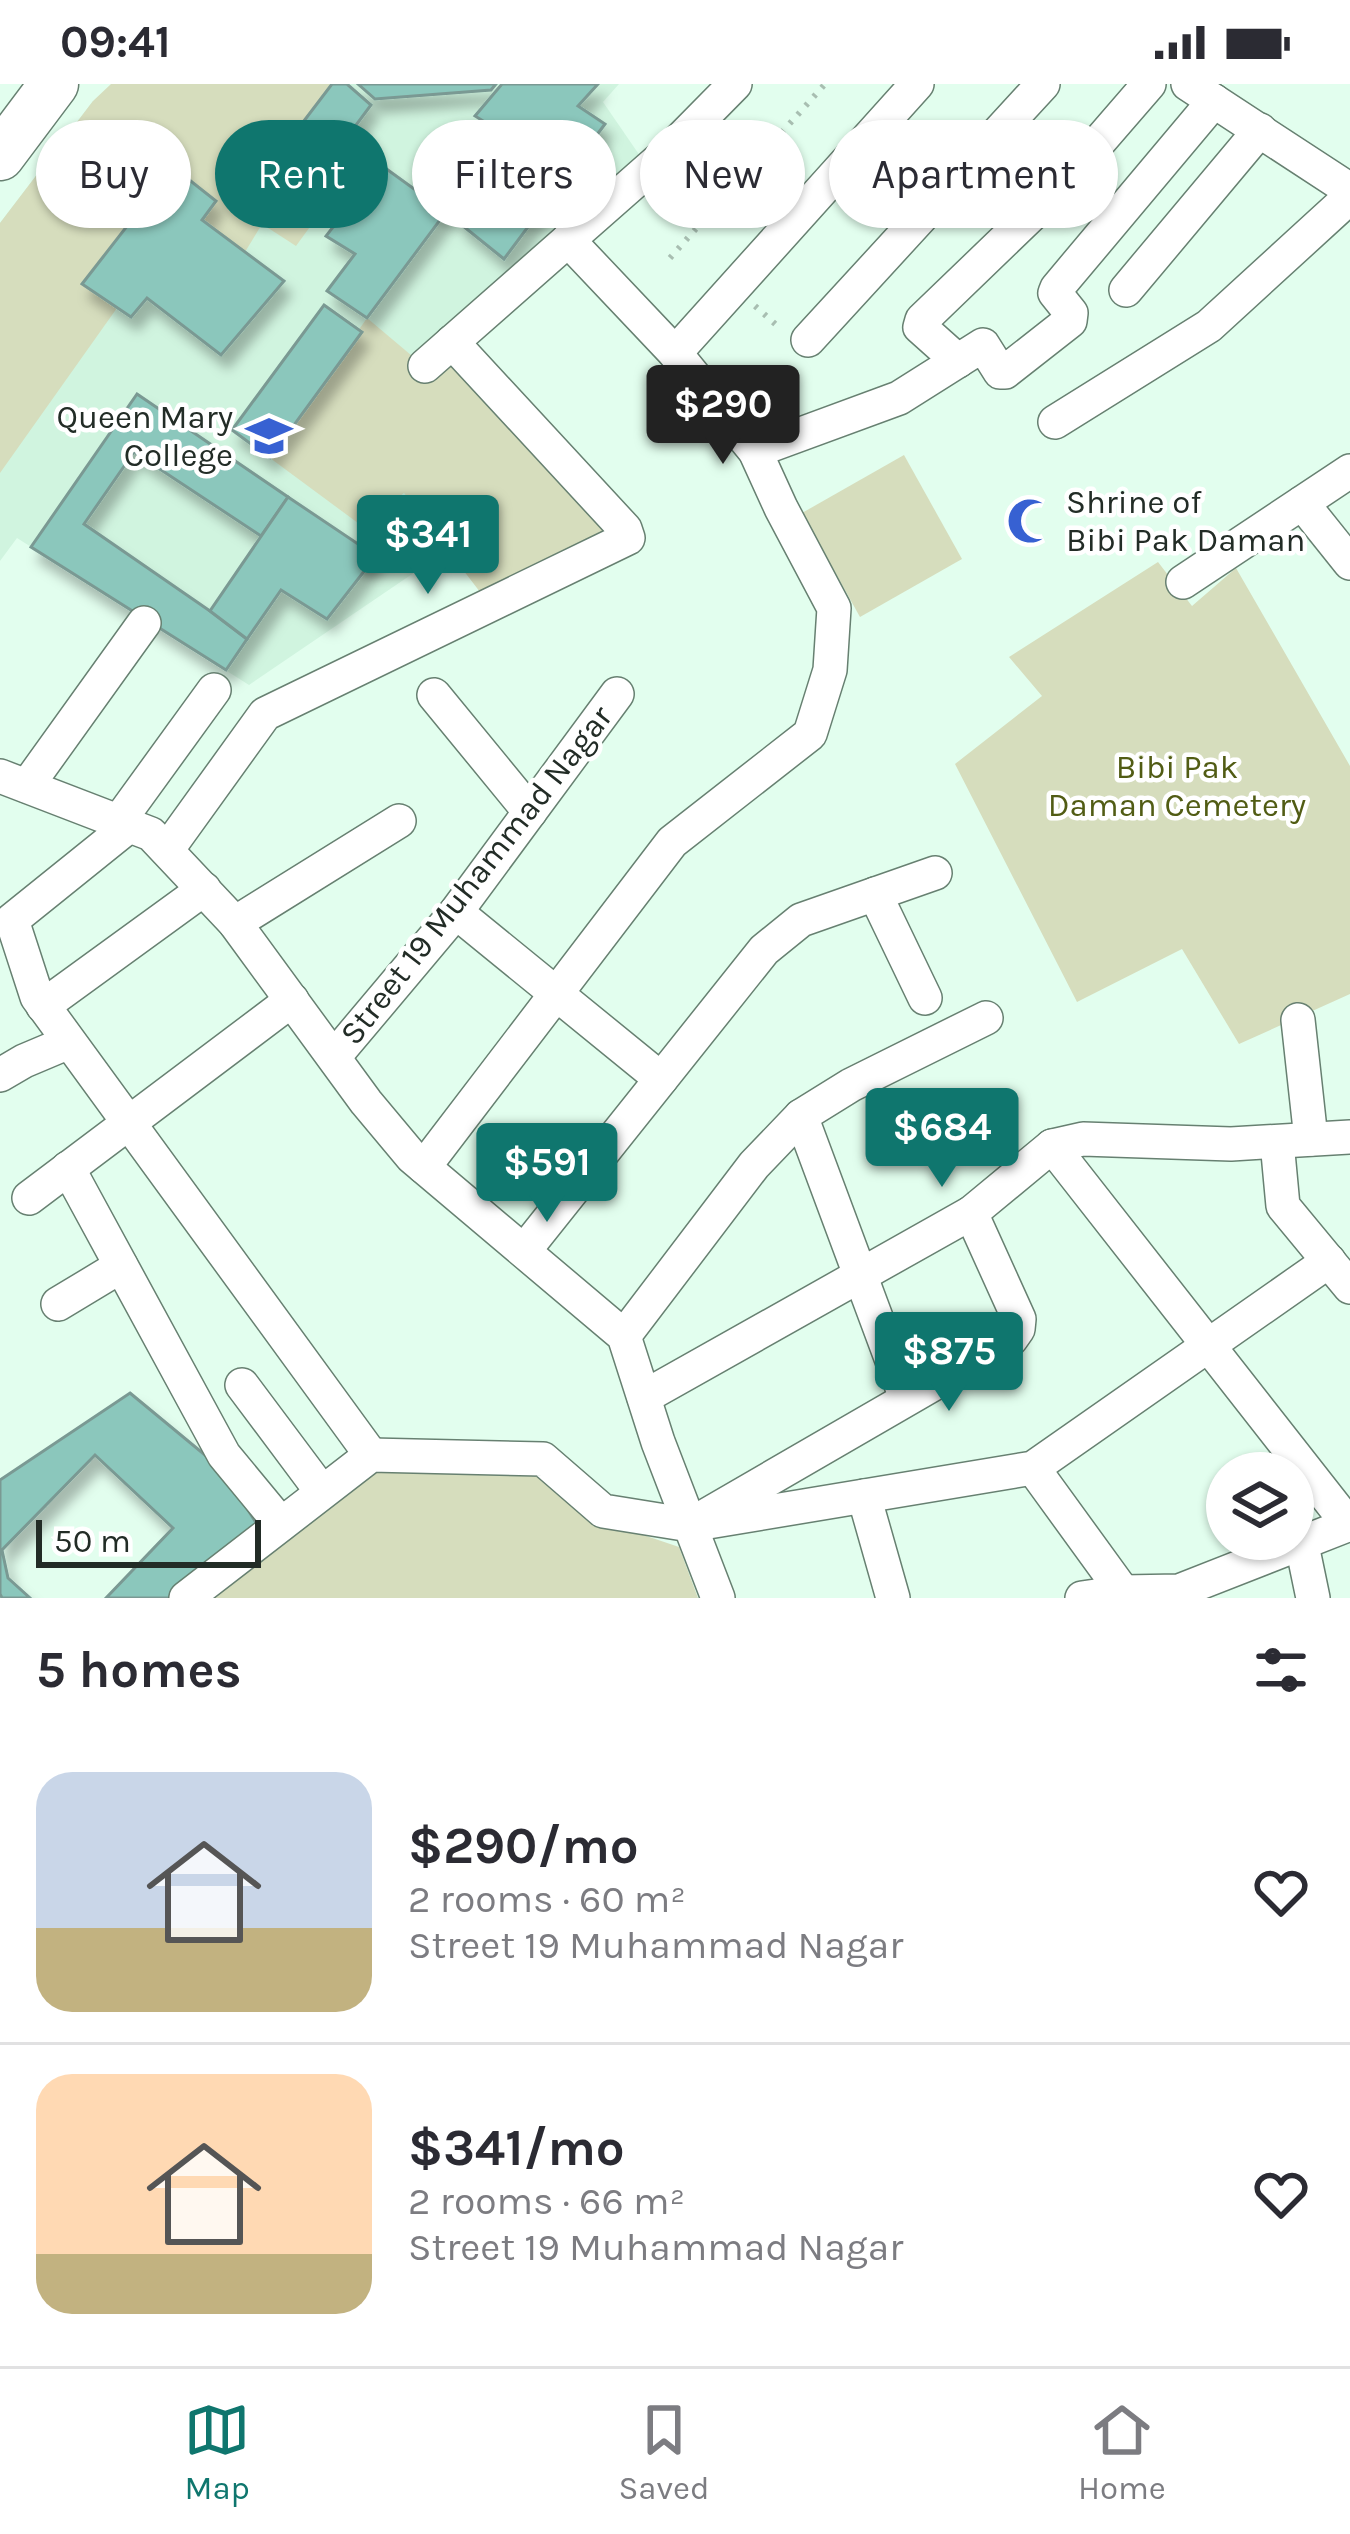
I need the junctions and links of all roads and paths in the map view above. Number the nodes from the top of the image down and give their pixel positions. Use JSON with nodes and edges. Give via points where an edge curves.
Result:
{"nodes":[{"id":1,"x":17,"y":84,"type":"edge"},
{"id":2,"x":54,"y":84,"type":"edge"},
{"id":3,"x":735,"y":84,"type":"edge"},
{"id":4,"x":825,"y":84,"type":"edge"},
{"id":5,"x":917,"y":84,"type":"edge"},
{"id":6,"x":1043,"y":84,"type":"edge"},
{"id":7,"x":1149,"y":84,"type":"edge"},
{"id":8,"x":1201,"y":92,"type":"edge"},
{"id":9,"x":0,"y":107,"type":"edge"},
{"id":10,"x":1260,"y":130,"type":"junction"},
{"id":11,"x":0,"y":156,"type":"edge"},
{"id":12,"x":1350,"y":194,"type":"edge"},
{"id":13,"x":568,"y":240,"type":"junction"},
{"id":14,"x":670,"y":258,"type":"dead end"},
{"id":15,"x":734,"y":288,"type":"junction"},
{"id":16,"x":1126,"y":290,"type":"dead end"},
{"id":17,"x":808,"y":340,"type":"joint"},
{"id":18,"x":452,"y":342,"type":"junction"},
{"id":19,"x":675,"y":353,"type":"junction"},
{"id":20,"x":958,"y":362,"type":"junction"},
{"id":21,"x":424,"y":366,"type":"dead end"},
{"id":22,"x":1055,"y":422,"type":"dead end"},
{"id":23,"x":755,"y":451,"type":"junction"},
{"id":24,"x":1350,"y":471,"type":"edge"},
{"id":25,"x":1302,"y":503,"type":"junction"},
{"id":26,"x":1350,"y":563,"type":"edge"},
{"id":27,"x":1183,"y":582,"type":"dead end"},
{"id":28,"x":144,"y":623,"type":"dead end"},
{"id":29,"x":214,"y":690,"type":"dead end"},
{"id":30,"x":617,"y":694,"type":"dead end"},
{"id":31,"x":434,"y":695,"type":"dead end"},
{"id":32,"x":14,"y":781,"type":"edge"},
{"id":33,"x":530,"y":812,"type":"junction"},
{"id":34,"x":399,"y":821,"type":"dead end"},
{"id":35,"x":124,"y":823,"type":"junction"},
{"id":36,"x":167,"y":850,"type":"junction"},
{"id":37,"x":935,"y":873,"type":"dead end"},
{"id":38,"x":204,"y":889,"type":"junction"},
{"id":39,"x":875,"y":894,"type":"junction"},
{"id":40,"x":456,"y":912,"type":"junction"},
{"id":41,"x":235,"y":922,"type":"junction"},
{"id":42,"x":556,"y":994,"type":"junction"},
{"id":43,"x":925,"y":998,"type":"dead end"},
{"id":44,"x":292,"y":1000,"type":"junction"},
{"id":45,"x":43,"y":1006,"type":"junction"},
{"id":46,"x":986,"y":1018,"type":"dead end"},
{"id":47,"x":1298,"y":1020,"type":"dead end"},
{"id":48,"x":69,"y":1042,"type":"junction"},
{"id":49,"x":334,"y":1057,"type":"junction"},
{"id":50,"x":0,"y":1076,"type":"edge"},
{"id":51,"x":661,"y":1079,"type":"junction"},
{"id":52,"x":801,"y":1116,"type":"junction"},
{"id":53,"x":129,"y":1123,"type":"junction"},
{"id":54,"x":1350,"y":1137,"type":"edge"},
{"id":55,"x":1294,"y":1141,"type":"junction"},
{"id":56,"x":1052,"y":1146,"type":"junction"},
{"id":57,"x":68,"y":1168,"type":"junction"},
{"id":58,"x":424,"y":1168,"type":"junction"},
{"id":59,"x":29,"y":1198,"type":"dead end"},
{"id":60,"x":971,"y":1214,"type":"junction"},
{"id":61,"x":524,"y":1251,"type":"junction"},
{"id":62,"x":121,"y":1266,"type":"junction"},
{"id":63,"x":1339,"y":1274,"type":"edge"},
{"id":64,"x":862,"y":1275,"type":"junction"},
{"id":65,"x":58,"y":1304,"type":"dead end"},
{"id":66,"x":624,"y":1336,"type":"junction"},
{"id":67,"x":1209,"y":1344,"type":"junction"},
{"id":68,"x":242,"y":1385,"type":"dead end"},
{"id":69,"x":644,"y":1397,"type":"junction"},
{"id":70,"x":906,"y":1398,"type":"junction"},
{"id":71,"x":370,"y":1455,"type":"junction"},
{"id":72,"x":1033,"y":1468,"type":"junction"},
{"id":73,"x":322,"y":1492,"type":"junction"},
{"id":74,"x":864,"y":1496,"type":"junction"},
{"id":75,"x":281,"y":1524,"type":"junction"},
{"id":76,"x":1350,"y":1524,"type":"edge"},
{"id":77,"x":690,"y":1525,"type":"junction"},
{"id":78,"x":1314,"y":1540,"type":"edge"},
{"id":79,"x":1263,"y":1560,"type":"edge"},
{"id":80,"x":1305,"y":1560,"type":"edge"},
{"id":81,"x":1122,"y":1595,"type":"edge"},
{"id":82,"x":186,"y":1598,"type":"edge"},
{"id":83,"x":718,"y":1598,"type":"edge"},
{"id":84,"x":893,"y":1598,"type":"edge"},
{"id":85,"x":1082,"y":1598,"type":"edge"},
{"id":86,"x":1313,"y":1598,"type":"edge"}],
"edges":[{"from":1,"to":9,"type":"main road"},
{"from":2,"to":11,"type":"main road"},
{"from":3,"to":13,"type":"street"},
{"from":4,"to":14,"type":"path"},
{"from":5,"to":15,"type":"street"},
{"from":6,"to":17,"type":"street"},
{"from":7,"to":20,"type":"street","via":[[1059,188],[922,320],[920,327]]},
{"from":8,"to":10,"type":"street"},
{"from":8,"to":20,"type":"street","via":[[1057,288],[1070,321],[1002,374],[983,345]]},
{"from":10,"to":12,"type":"street"},
{"from":10,"to":16,"type":"street"},
{"from":12,"to":22,"type":"street","via":[[1209,326]]},
{"from":13,"to":18,"type":"street"},
{"from":13,"to":19,"type":"street"},
{"from":15,"to":17,"type":"path","via":[[798,344]]},
{"from":15,"to":19,"type":"street"},
{"from":18,"to":21,"type":"street"},
{"from":18,"to":36,"type":"street","via":[[628,538],[265,714]]},
{"from":19,"to":23,"type":"street"},
{"from":20,"to":23,"type":"street","via":[[899,398]]},
{"from":23,"to":42,"type":"street","via":[[835,614],[830,670],[810,734],[672,842]]},
{"from":24,"to":25,"type":"street"},
{"from":25,"to":26,"type":"street"},
{"from":25,"to":27,"type":"street"},
{"from":28,"to":32,"type":"street"},
{"from":29,"to":35,"type":"street"},
{"from":30,"to":33,"type":"street","name":"Street 19 Muhammad Nagar"},
{"from":31,"to":33,"type":"street"},
{"from":32,"to":35,"type":"street"},
{"from":33,"to":40,"type":"street","name":"Street 19 Muhammad Nagar"},
{"from":34,"to":41,"type":"street"},
{"from":35,"to":36,"type":"street"},
{"from":35,"to":45,"type":"street","via":[[12,920]]},
{"from":36,"to":38,"type":"street"},
{"from":37,"to":39,"type":"street"},
{"from":38,"to":41,"type":"street"},
{"from":38,"to":45,"type":"street"},
{"from":39,"to":43,"type":"street"},
{"from":39,"to":51,"type":"street","via":[[801,920],[764,950]]},
{"from":40,"to":42,"type":"street"},
{"from":40,"to":49,"type":"street","name":"Street 19 Muhammad Nagar"},
{"from":41,"to":44,"type":"street"},
{"from":42,"to":51,"type":"street"},
{"from":42,"to":58,"type":"street"},
{"from":44,"to":49,"type":"street"},
{"from":44,"to":53,"type":"street"},
{"from":45,"to":48,"type":"street"},
{"from":46,"to":52,"type":"street"},
{"from":47,"to":55,"type":"street"},
{"from":48,"to":50,"type":"street"},
{"from":48,"to":53,"type":"street"},
{"from":49,"to":58,"type":"street"},
{"from":51,"to":61,"type":"street"},
{"from":52,"to":64,"type":"street"},
{"from":52,"to":66,"type":"street"},
{"from":53,"to":57,"type":"street"},
{"from":53,"to":71,"type":"street"},
{"from":54,"to":55,"type":"street"},
{"from":55,"to":56,"type":"street","via":[[1083,1139]]},
{"from":55,"to":63,"type":"street","via":[[1283,1206]]},
{"from":56,"to":60,"type":"street"},
{"from":56,"to":67,"type":"street"},
{"from":57,"to":59,"type":"street"},
{"from":57,"to":62,"type":"street"},
{"from":58,"to":61,"type":"street"},
{"from":60,"to":64,"type":"street"},
{"from":60,"to":70,"type":"street","via":[[1018,1329]]},
{"from":61,"to":66,"type":"street"},
{"from":62,"to":65,"type":"street"},
{"from":62,"to":75,"type":"street","via":[[224,1455]]},
{"from":63,"to":67,"type":"street"},
{"from":64,"to":69,"type":"street"},
{"from":64,"to":70,"type":"street"},
{"from":66,"to":69,"type":"street"},
{"from":67,"to":72,"type":"street"},
{"from":67,"to":76,"type":"street"},
{"from":68,"to":73,"type":"street"},
{"from":69,"to":77,"type":"street"},
{"from":70,"to":77,"type":"street"},
{"from":71,"to":73,"type":"street"},
{"from":71,"to":77,"type":"street","via":[[543,1460],[603,1511]]},
{"from":72,"to":74,"type":"street"},
{"from":72,"to":81,"type":"street"},
{"from":73,"to":75,"type":"street"},
{"from":74,"to":77,"type":"street"},
{"from":74,"to":84,"type":"street"},
{"from":75,"to":82,"type":"street"},
{"from":76,"to":78,"type":"street"},
{"from":77,"to":83,"type":"street"},
{"from":79,"to":81,"type":"street","via":[[1179,1592]]},
{"from":80,"to":86,"type":"street"},
{"from":81,"to":85,"type":"street"}]}
